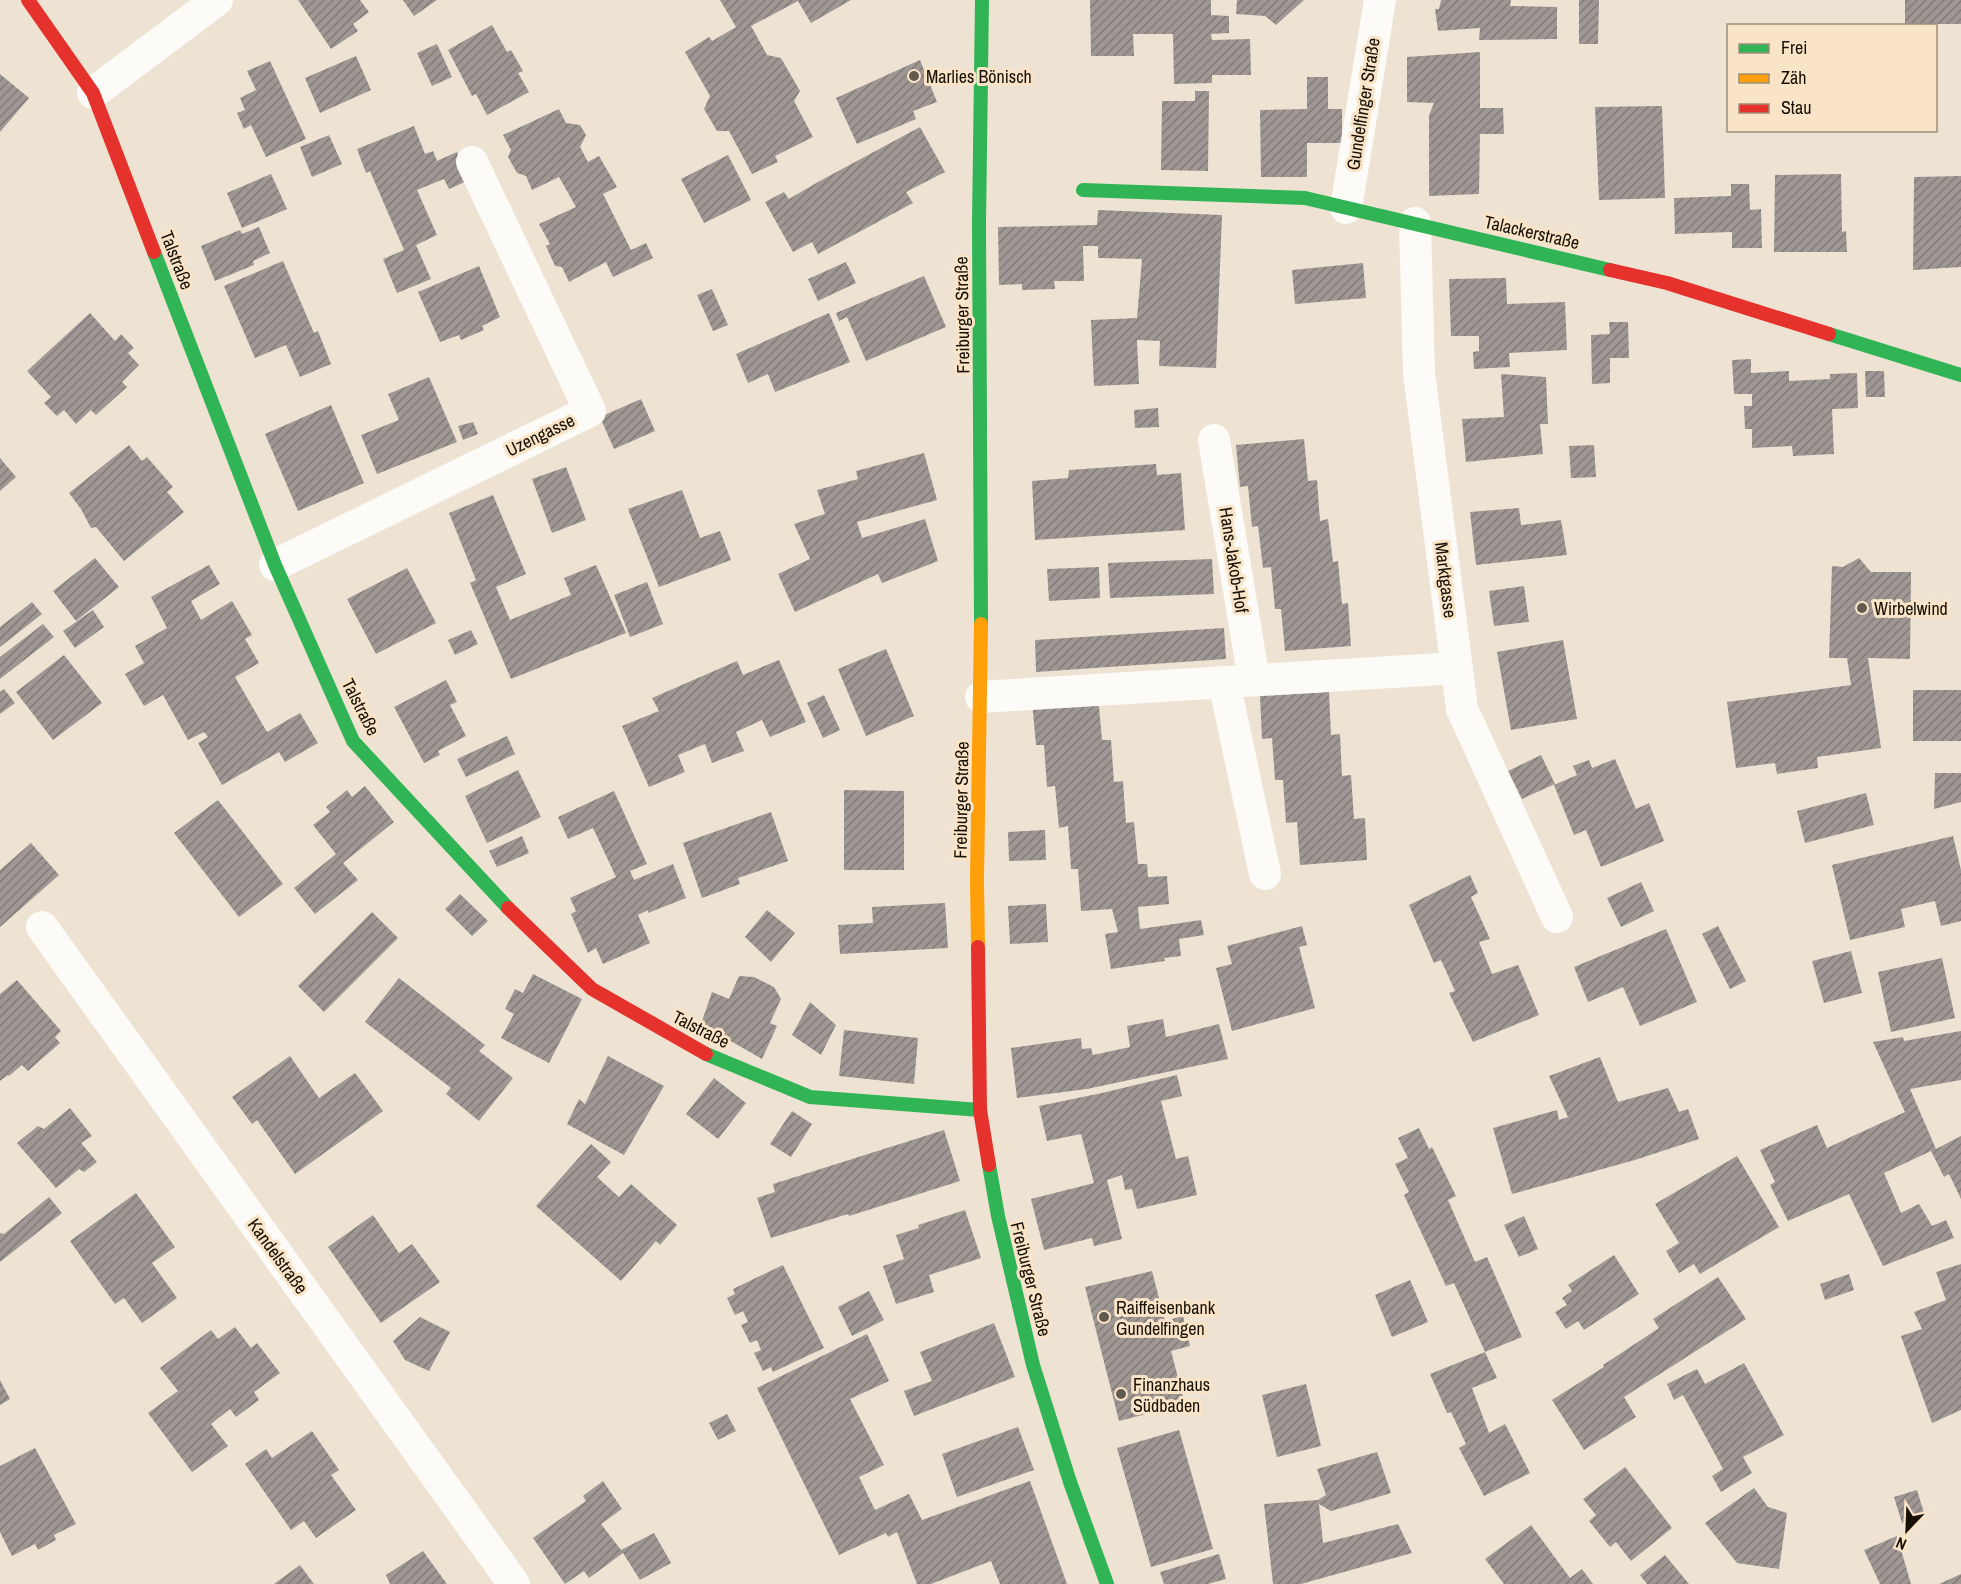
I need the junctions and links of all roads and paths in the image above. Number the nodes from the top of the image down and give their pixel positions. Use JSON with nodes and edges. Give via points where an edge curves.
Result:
{"nodes":[{"id":1,"x":28,"y":0,"type":"edge"},
{"id":2,"x":216,"y":0,"type":"edge"},
{"id":3,"x":982,"y":0,"type":"edge"},
{"id":4,"x":1380,"y":0,"type":"edge"},
{"id":5,"x":93,"y":93,"type":"junction"},
{"id":6,"x":472,"y":162,"type":"dead end"},
{"id":7,"x":1083,"y":190,"type":"dead end"},
{"id":8,"x":1346,"y":208,"type":"junction"},
{"id":9,"x":1415,"y":223,"type":"junction"},
{"id":10,"x":1961,"y":375,"type":"edge"},
{"id":11,"x":1214,"y":440,"type":"dead end"},
{"id":12,"x":275,"y":565,"type":"junction"},
{"id":13,"x":1457,"y":668,"type":"junction"},
{"id":14,"x":1239,"y":681,"type":"junction"},
{"id":15,"x":981,"y":697,"type":"junction"},
{"id":16,"x":1265,"y":874,"type":"dead end"},
{"id":17,"x":1557,"y":917,"type":"dead end"},
{"id":18,"x":42,"y":927,"type":"dead end"},
{"id":19,"x":980,"y":1110,"type":"junction"},
{"id":20,"x":514,"y":1584,"type":"edge"},
{"id":21,"x":1107,"y":1584,"type":"edge"}],
"edges":[{"from":1,"to":5,"type":"street","name":"Talstraße"},
{"from":2,"to":5,"type":"street"},
{"from":3,"to":15,"type":"street","name":"Freiburger Straße"},
{"from":4,"to":8,"type":"street","name":"Gundelfinger Straße"},
{"from":5,"to":12,"type":"street","name":"Talstraße"},
{"from":6,"to":12,"type":"street","name":"Uzengasse","via":[[590,411]]},
{"from":7,"to":8,"type":"street","name":"Talackerstraße","via":[[1305,198]]},
{"from":8,"to":9,"type":"street","name":"Talackerstraße"},
{"from":9,"to":10,"type":"street","name":"Talackerstraße","via":[[1667,283]]},
{"from":9,"to":13,"type":"street","name":"Marktgasse","via":[[1419,373]]},
{"from":11,"to":14,"type":"street","name":"Hans-Jakob-Hof"},
{"from":12,"to":19,"type":"street","name":"Talstraße","via":[[354,741],[507,907],[592,989],[701,1052],[810,1097]]},
{"from":13,"to":14,"type":"street"},
{"from":13,"to":17,"type":"street","name":"Marktgasse","via":[[1462,709]]},
{"from":14,"to":15,"type":"street"},
{"from":14,"to":16,"type":"street","name":"Hans-Jakob-Hof"},
{"from":15,"to":19,"type":"street","name":"Freiburger Straße","via":[[977,880]]},
{"from":18,"to":20,"type":"street","name":"Kandelstraße"},
{"from":19,"to":21,"type":"street","name":"Freiburger Straße","via":[[998,1216],[1034,1365]]}]}
